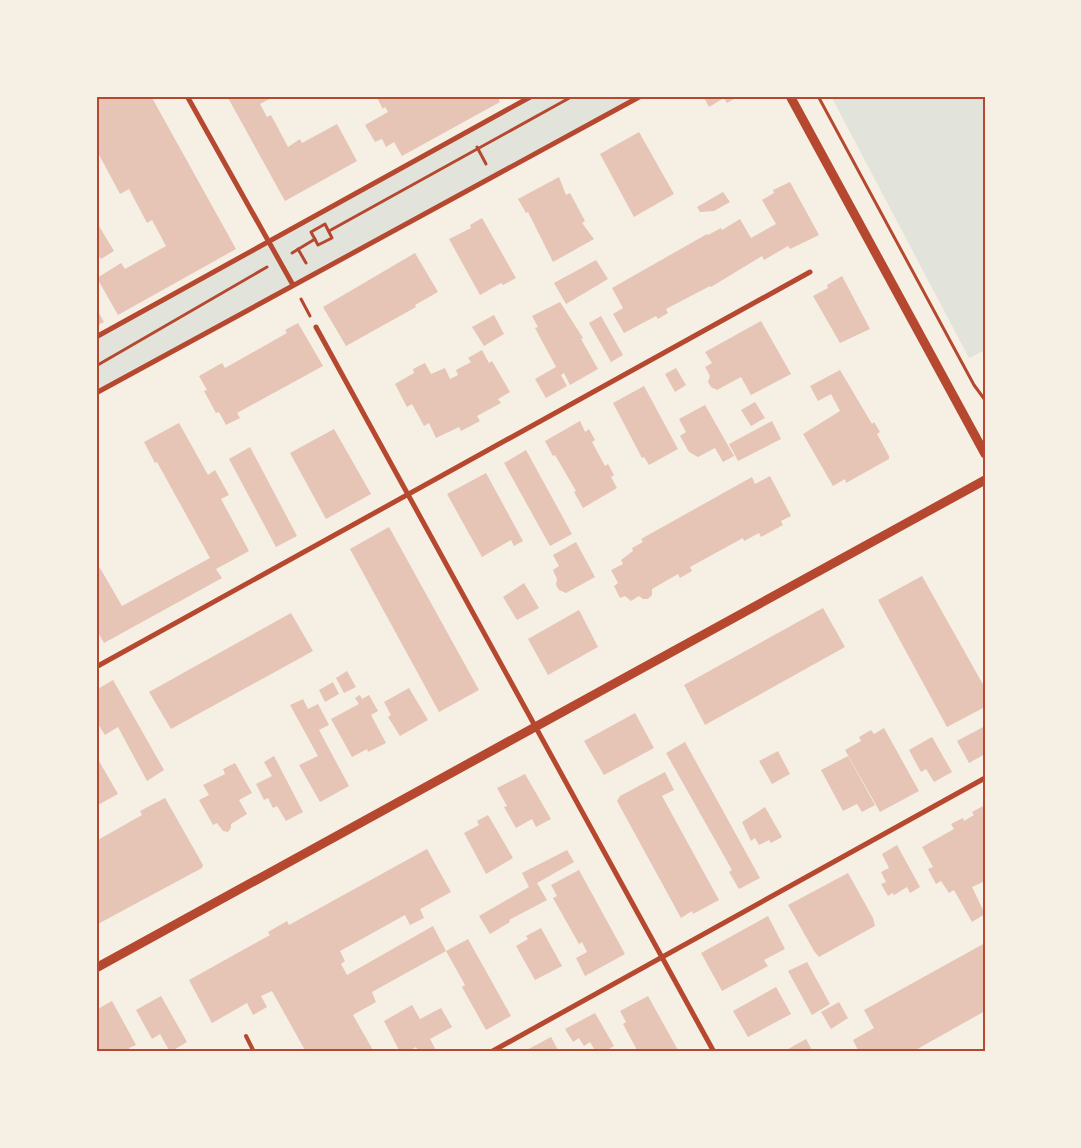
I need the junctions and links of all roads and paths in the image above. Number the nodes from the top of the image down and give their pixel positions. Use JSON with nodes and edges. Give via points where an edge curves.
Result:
{"nodes":[{"id":1,"x":187,"y":96,"type":"edge"},
{"id":2,"x":532,"y":96,"type":"edge"},
{"id":3,"x":573,"y":96,"type":"edge"},
{"id":4,"x":641,"y":96,"type":"edge"},
{"id":5,"x":790,"y":96,"type":"edge"},
{"id":6,"x":818,"y":96,"type":"edge"},
{"id":7,"x":468,"y":131,"type":"junction"},
{"id":8,"x":478,"y":149,"type":"junction"},
{"id":9,"x":492,"y":177,"type":"junction"},
{"id":10,"x":288,"y":230,"type":"junction"},
{"id":11,"x":329,"y":231,"type":"junction"},
{"id":12,"x":315,"y":239,"type":"junction"},
{"id":13,"x":268,"y":241,"type":"junction"},
{"id":14,"x":298,"y":249,"type":"junction"},
{"id":15,"x":279,"y":260,"type":"junction"},
{"id":16,"x":810,"y":272,"type":"dead end"},
{"id":17,"x":312,"y":274,"type":"junction"},
{"id":18,"x":293,"y":285,"type":"junction"},
{"id":19,"x":316,"y":327,"type":"dead end"},
{"id":20,"x":96,"y":338,"type":"edge"},
{"id":21,"x":96,"y":366,"type":"edge"},
{"id":22,"x":96,"y":393,"type":"edge"},
{"id":23,"x":985,"y":400,"type":"edge"},
{"id":24,"x":985,"y":454,"type":"edge"},
{"id":25,"x":985,"y":480,"type":"edge"},
{"id":26,"x":408,"y":495,"type":"junction"},
{"id":27,"x":96,"y":667,"type":"edge"},
{"id":28,"x":536,"y":727,"type":"junction"},
{"id":29,"x":985,"y":778,"type":"edge"},
{"id":30,"x":662,"y":957,"type":"junction"},
{"id":31,"x":96,"y":968,"type":"edge"},
{"id":32,"x":246,"y":1036,"type":"dead end"},
{"id":33,"x":254,"y":1052,"type":"edge"},
{"id":34,"x":491,"y":1052,"type":"edge"},
{"id":35,"x":714,"y":1052,"type":"edge"}],
"edges":[{"from":1,"to":13,"type":"street"},
{"from":2,"to":7,"type":"street"},
{"from":3,"to":8,"type":"path"},
{"from":4,"to":9,"type":"street"},
{"from":5,"to":24,"type":"street"},
{"from":6,"to":23,"type":"path"},
{"from":7,"to":8,"type":"path"},
{"from":7,"to":10,"type":"street"},
{"from":8,"to":9,"type":"path"},
{"from":8,"to":11,"type":"path"},
{"from":9,"to":17,"type":"street"},
{"from":10,"to":13,"type":"street"},
{"from":10,"to":14,"type":"path"},
{"from":11,"to":12,"type":"path","via":[[332,238],[318,245]]},
{"from":11,"to":12,"type":"path","via":[[325,224],[311,232]]},
{"from":12,"to":14,"type":"path"},
{"from":13,"to":15,"type":"street"},
{"from":13,"to":20,"type":"street"},
{"from":14,"to":15,"type":"path"},
{"from":14,"to":17,"type":"path"},
{"from":15,"to":18,"type":"street"},
{"from":15,"to":21,"type":"path"},
{"from":16,"to":26,"type":"street"},
{"from":17,"to":18,"type":"street"},
{"from":18,"to":22,"type":"street"},
{"from":19,"to":26,"type":"street"},
{"from":25,"to":28,"type":"street"},
{"from":26,"to":27,"type":"street"},
{"from":26,"to":28,"type":"street"},
{"from":28,"to":30,"type":"street"},
{"from":28,"to":31,"type":"street"},
{"from":29,"to":30,"type":"street"},
{"from":30,"to":34,"type":"street"},
{"from":30,"to":35,"type":"street"},
{"from":32,"to":33,"type":"lane"}]}
